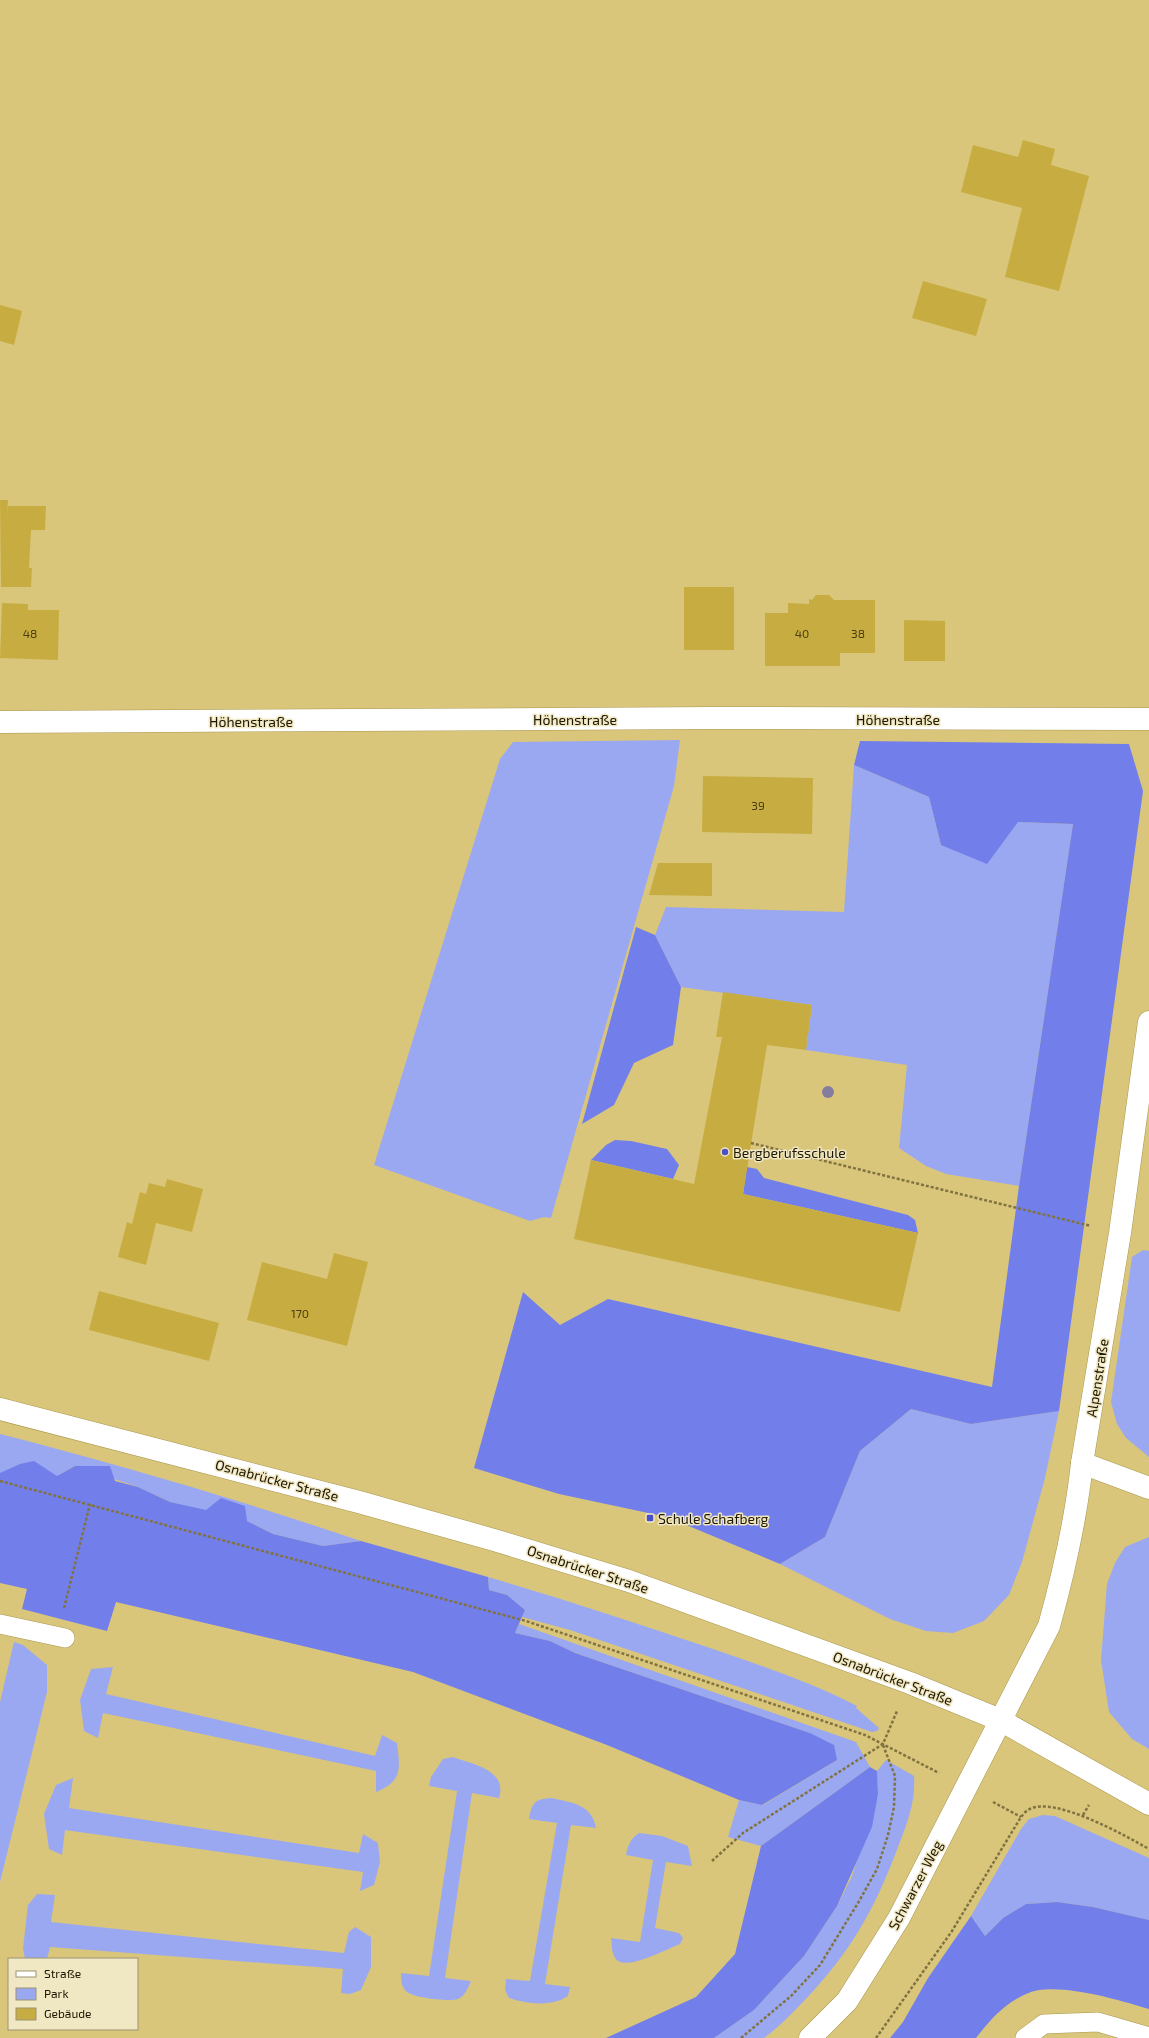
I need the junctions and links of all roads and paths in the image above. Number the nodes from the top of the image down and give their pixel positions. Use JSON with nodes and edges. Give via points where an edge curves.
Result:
{"nodes":[{"id":1,"x":1149,"y":719,"type":"edge"},
{"id":2,"x":0,"y":722,"type":"edge"},
{"id":3,"x":1149,"y":1022,"type":"edge"},
{"id":4,"x":751,"y":1143,"type":"dead end"},
{"id":5,"x":1120,"y":1233,"type":"junction"},
{"id":6,"x":0,"y":1409,"type":"edge"},
{"id":7,"x":1082,"y":1463,"type":"junction"},
{"id":8,"x":0,"y":1481,"type":"edge"},
{"id":9,"x":1149,"y":1488,"type":"edge"},
{"id":10,"x":90,"y":1504,"type":"junction"},
{"id":11,"x":0,"y":1624,"type":"edge"},
{"id":12,"x":65,"y":1638,"type":"joint"},
{"id":13,"x":910,"y":1683,"type":"junction"},
{"id":14,"x":1000,"y":1720,"type":"junction"},
{"id":15,"x":883,"y":1744,"type":"junction"},
{"id":16,"x":1149,"y":1804,"type":"edge"},
{"id":17,"x":1149,"y":1849,"type":"edge"},
{"id":18,"x":712,"y":1861,"type":"dead end"},
{"id":19,"x":741,"y":2038,"type":"edge"},
{"id":20,"x":810,"y":2038,"type":"edge"},
{"id":21,"x":876,"y":2038,"type":"edge"},
{"id":22,"x":1024,"y":2038,"type":"edge"},
{"id":23,"x":1149,"y":2038,"type":"edge"}],
"edges":[{"from":1,"to":2,"type":"street","name":"Höhenstraße","via":[[703,718]]},
{"from":3,"to":5,"type":"street","name":"Alpenstraße"},
{"from":4,"to":5,"type":"path"},
{"from":5,"to":7,"type":"street","name":"Alpenstraße"},
{"from":6,"to":13,"type":"street","name":"Osnabrücker Straße","via":[[359,1502],[494,1540],[629,1581]]},
{"from":7,"to":9,"type":"street"},
{"from":7,"to":14,"type":"street","name":"Alpenstraße","via":[[1063,1574],[1049,1626]]},
{"from":8,"to":10,"type":"path"},
{"from":10,"to":12,"type":"path","via":[[62,1618]]},
{"from":10,"to":15,"type":"path","via":[[526,1621],[865,1735]]},
{"from":11,"to":12,"type":"lane"},
{"from":13,"to":14,"type":"street","name":"Osnabrücker Straße"},
{"from":13,"to":15,"type":"path"},
{"from":14,"to":16,"type":"street","name":"Osnabrücker Straße"},
{"from":14,"to":20,"type":"street","name":"Schwarzer Weg","via":[[899,1918],[847,2001]]},
{"from":15,"to":18,"type":"path","via":[[743,1833]]},
{"from":15,"to":19,"type":"path","via":[[895,1776],[894,1807],[877,1868],[820,1965],[791,1996]]},
{"from":17,"to":21,"type":"path","via":[[1083,1815],[1044,1807],[1030,1808],[1021,1817],[952,1931]]},
{"from":22,"to":23,"type":"lane","via":[[1044,2024],[1098,2022]]}]}
